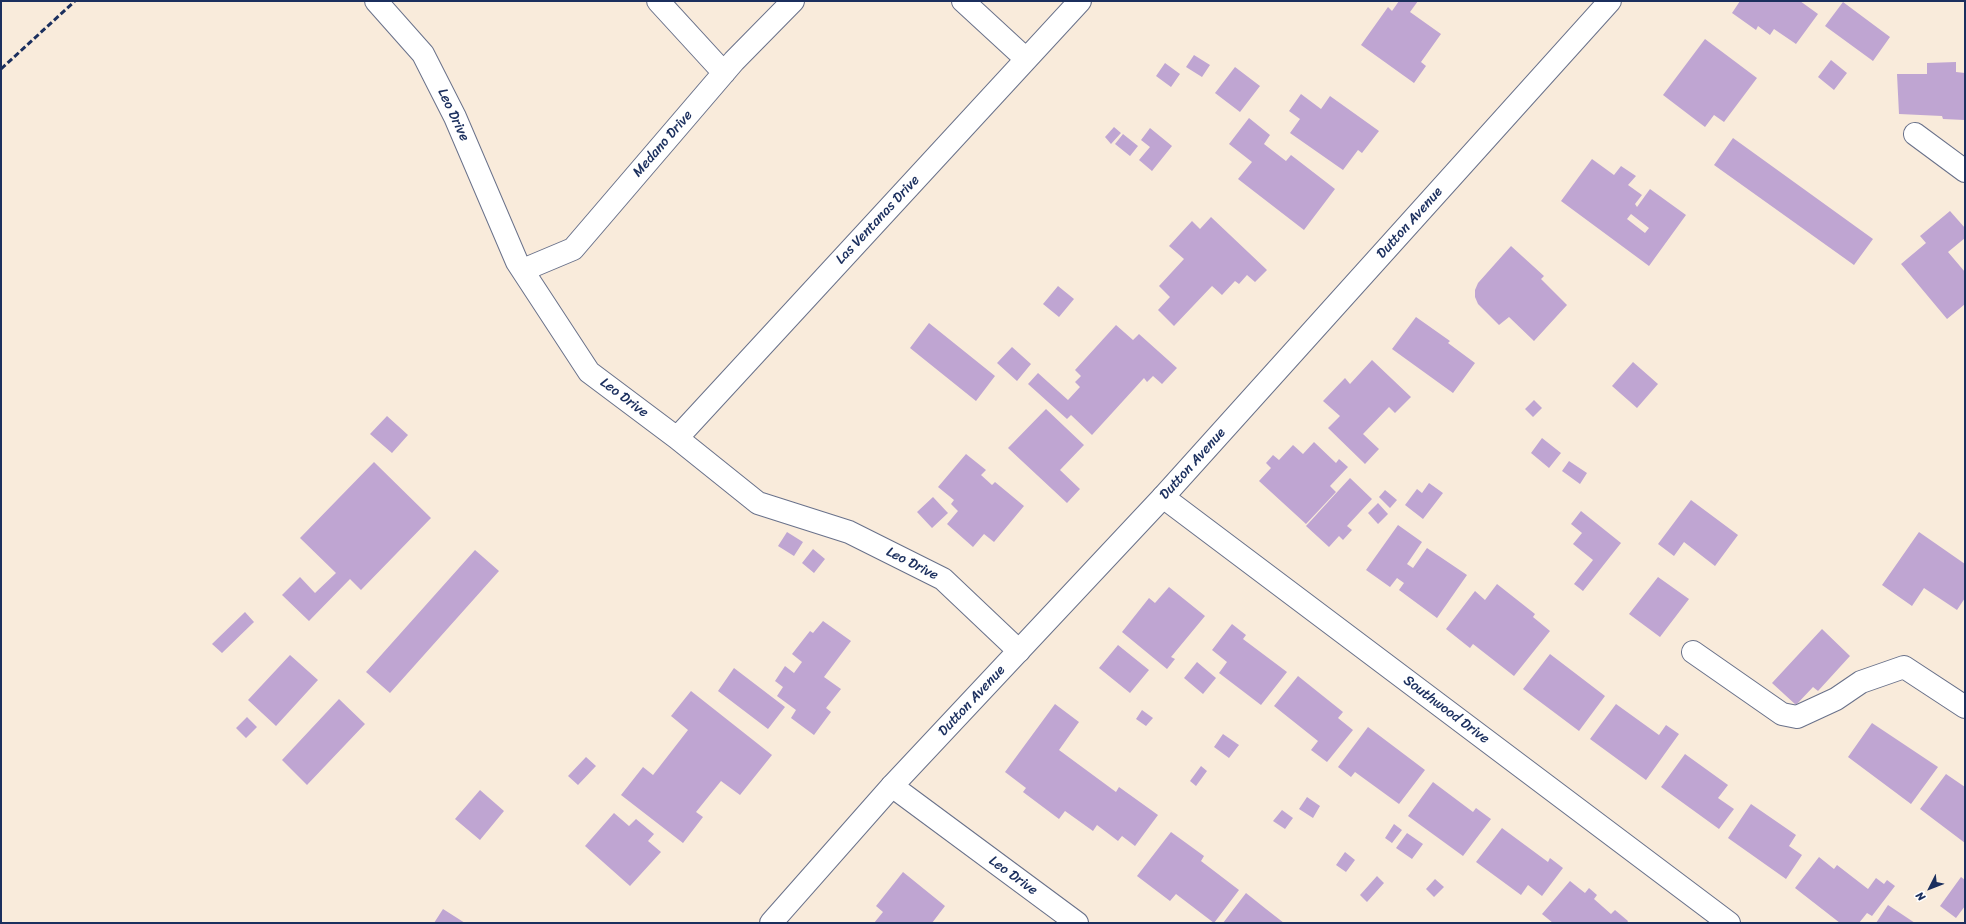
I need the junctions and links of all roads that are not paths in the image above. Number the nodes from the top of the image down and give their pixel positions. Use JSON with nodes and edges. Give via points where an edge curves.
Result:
{"nodes":[{"id":1,"x":376,"y":1,"type":"edge"},
{"id":2,"x":658,"y":1,"type":"edge"},
{"id":3,"x":793,"y":1,"type":"edge"},
{"id":4,"x":963,"y":1,"type":"edge"},
{"id":5,"x":1080,"y":1,"type":"edge"},
{"id":6,"x":1610,"y":1,"type":"edge"},
{"id":7,"x":1026,"y":59,"type":"junction"},
{"id":8,"x":724,"y":73,"type":"junction"},
{"id":9,"x":1915,"y":134,"type":"dead end"},
{"id":10,"x":1965,"y":171,"type":"edge"},
{"id":11,"x":522,"y":270,"type":"junction"},
{"id":12,"x":677,"y":438,"type":"junction"},
{"id":13,"x":1163,"y":497,"type":"junction"},
{"id":14,"x":1018,"y":651,"type":"junction"},
{"id":15,"x":1693,"y":652,"type":"dead end"},
{"id":16,"x":1965,"y":707,"type":"edge"},
{"id":17,"x":892,"y":786,"type":"junction"},
{"id":18,"x":771,"y":923,"type":"edge"},
{"id":19,"x":1077,"y":923,"type":"edge"},
{"id":20,"x":1729,"y":923,"type":"edge"}],
"edges":[{"from":1,"to":11,"type":"street","name":"Leo Drive","via":[[423,54],[455,117]]},
{"from":2,"to":8,"type":"street"},
{"from":3,"to":8,"type":"street","name":"Medano Drive"},
{"from":4,"to":7,"type":"street"},
{"from":5,"to":7,"type":"street","name":"Las Ventanas Drive"},
{"from":6,"to":13,"type":"street","name":"Dutton Avenue"},
{"from":7,"to":12,"type":"street","name":"Las Ventanas Drive"},
{"from":8,"to":11,"type":"street","name":"Medano Drive","via":[[573,249]]},
{"from":9,"to":10,"type":"street"},
{"from":11,"to":12,"type":"street","name":"Leo Drive","via":[[589,372]]},
{"from":12,"to":14,"type":"street","name":"Leo Drive","via":[[758,503],[849,532],[943,579]]},
{"from":13,"to":14,"type":"street","name":"Dutton Avenue"},
{"from":13,"to":20,"type":"street","name":"Southwood Drive"},
{"from":14,"to":17,"type":"street","name":"Dutton Avenue"},
{"from":15,"to":16,"type":"street","via":[[1782,714],[1797,718],[1836,699],[1861,682],[1904,668]]},
{"from":17,"to":18,"type":"street","name":"Dutton Avenue"},
{"from":17,"to":19,"type":"street","name":"Leo Drive"}]}
